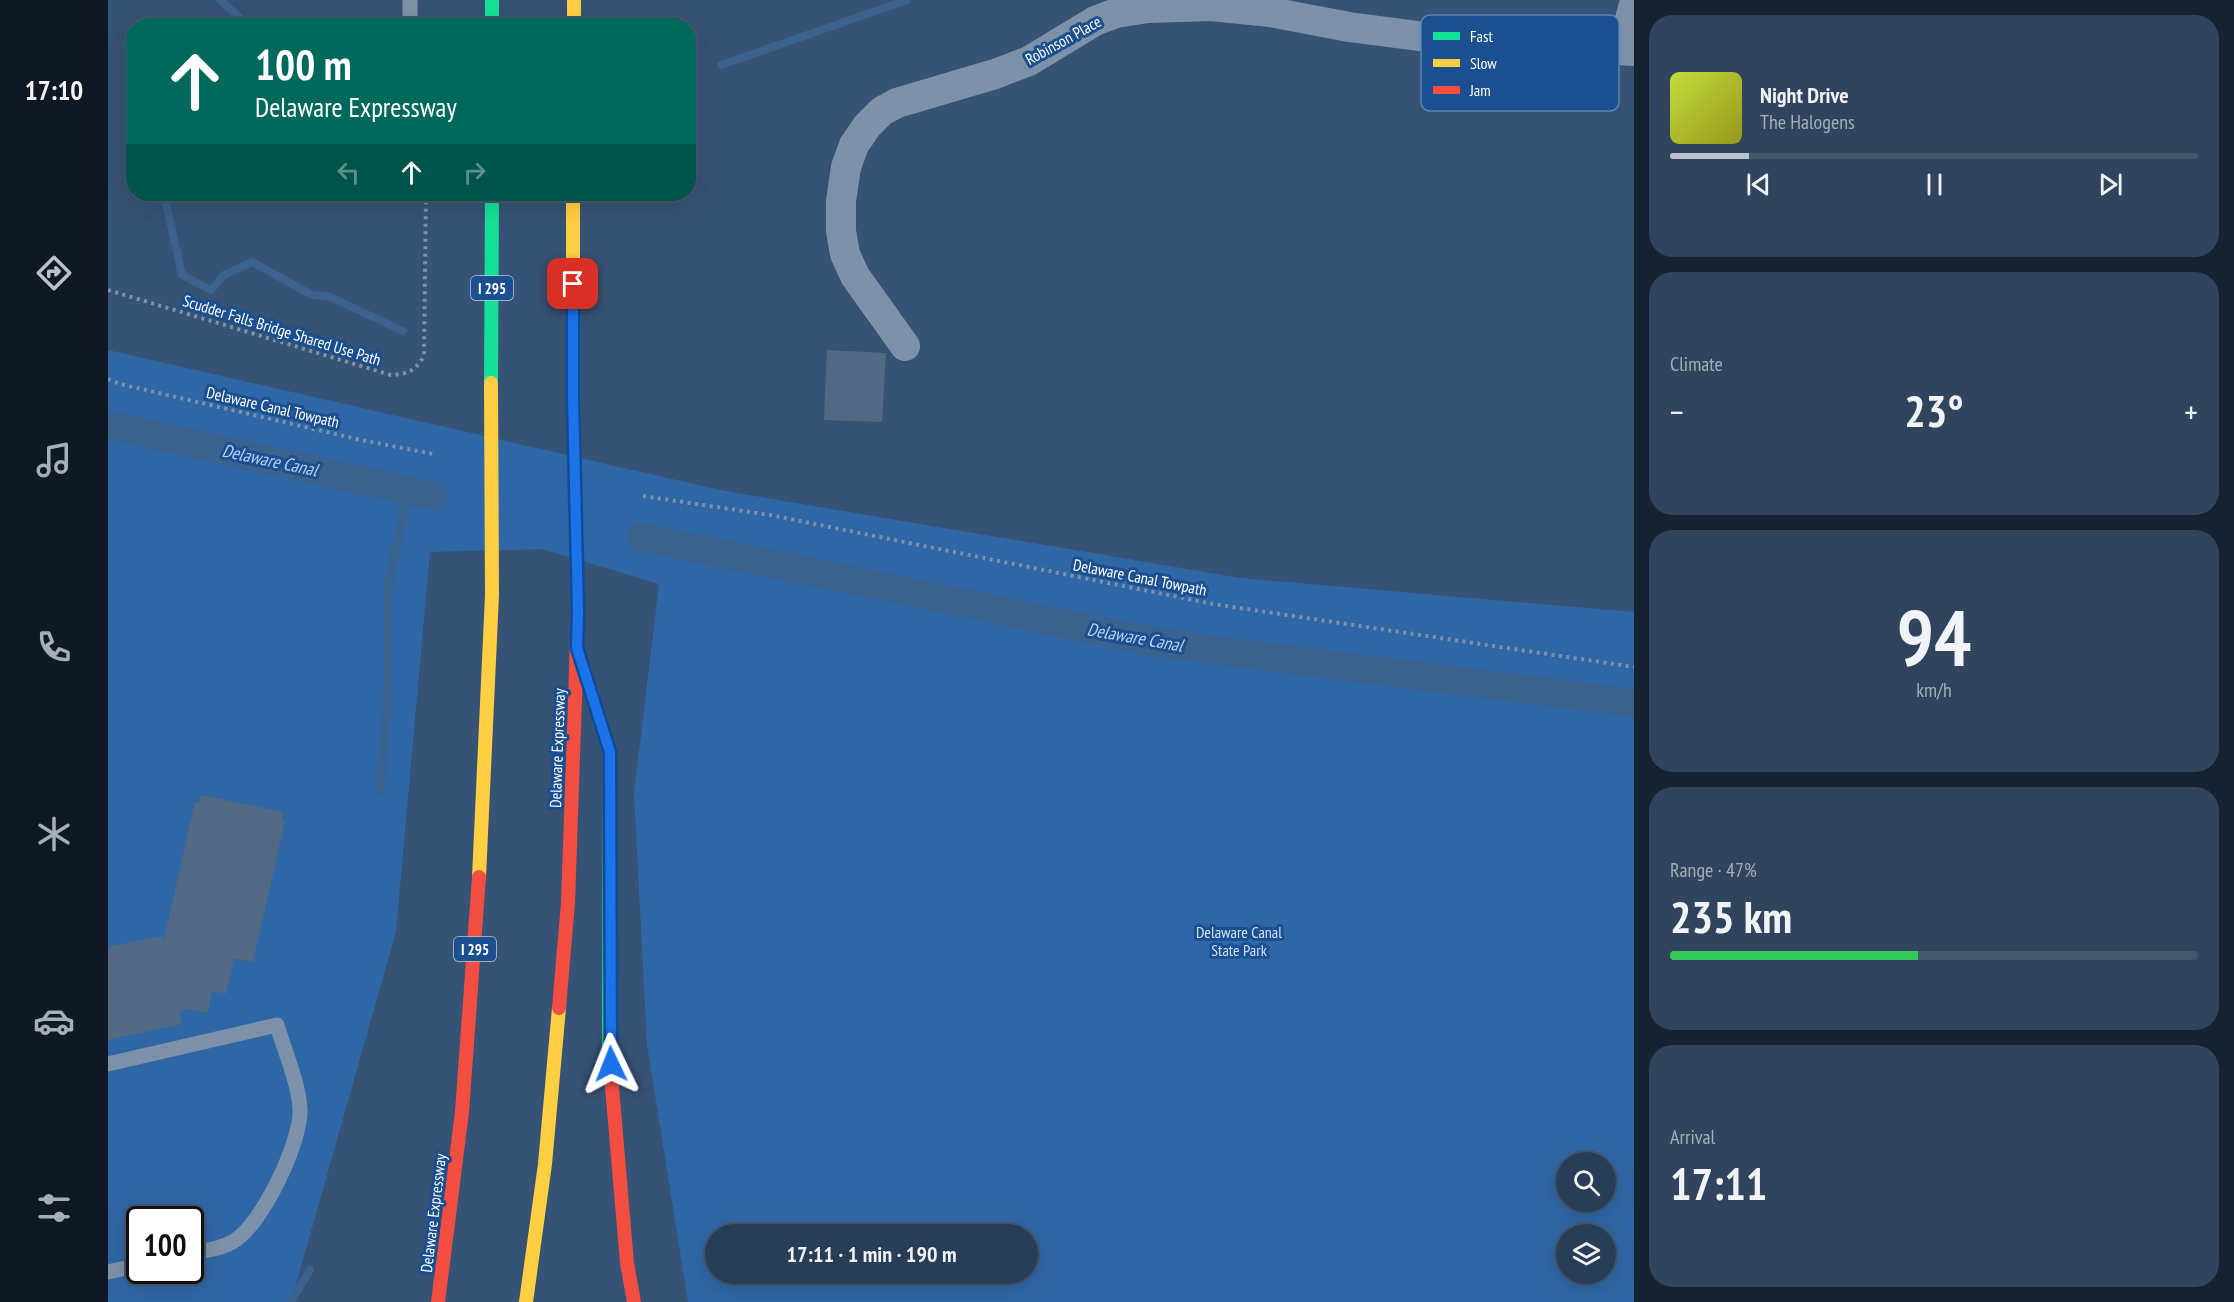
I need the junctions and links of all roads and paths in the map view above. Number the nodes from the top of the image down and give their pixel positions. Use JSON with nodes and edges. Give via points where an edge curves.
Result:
{"nodes":[{"id":1,"x":410,"y":0,"type":"edge"},
{"id":2,"x":492,"y":0,"type":"edge"},
{"id":3,"x":574,"y":0,"type":"edge"},
{"id":4,"x":1634,"y":4,"type":"edge"},
{"id":5,"x":410,"y":18,"type":"edge"},
{"id":6,"x":492,"y":18,"type":"edge"},
{"id":7,"x":574,"y":18,"type":"edge"},
{"id":8,"x":1421,"y":36,"type":"edge"},
{"id":9,"x":1628,"y":50,"type":"edge"},
{"id":10,"x":426,"y":201,"type":"edge"},
{"id":11,"x":492,"y":201,"type":"edge"},
{"id":12,"x":573,"y":201,"type":"edge"},
{"id":13,"x":108,"y":290,"type":"edge"},
{"id":14,"x":905,"y":346,"type":"dead end"},
{"id":15,"x":108,"y":379,"type":"edge"},
{"id":16,"x":433,"y":454,"type":"dead end"},
{"id":17,"x":643,"y":496,"type":"dead end"},
{"id":18,"x":577,"y":648,"type":"junction"},
{"id":19,"x":1634,"y":667,"type":"edge"},
{"id":20,"x":108,"y":1064,"type":"edge"},
{"id":21,"x":204,"y":1251,"type":"edge"},
{"id":22,"x":126,"y":1268,"type":"edge"},
{"id":23,"x":108,"y":1272,"type":"edge"},
{"id":24,"x":438,"y":1302,"type":"edge"},
{"id":25,"x":526,"y":1302,"type":"edge"},
{"id":26,"x":634,"y":1302,"type":"edge"}],
"edges":[{"from":1,"to":5,"type":"lane"},
{"from":2,"to":6,"type":"highway"},
{"from":3,"to":7,"type":"highway"},
{"from":4,"to":9,"type":"street","name":"Robinson Place"},
{"from":8,"to":14,"type":"street","name":"Robinson Place","via":[[1211,6],[1116,13],[1029,61],[882,111],[854,145],[846,167],[841,231],[845,254],[855,276]]},
{"from":10,"to":13,"type":"path","name":"Scudder Falls Bridge Shared Use Path","via":[[424,356],[417,368],[405,374],[391,375]]},
{"from":11,"to":24,"type":"highway","name":"Delaware Expressway","number":"I 295","bridge":true,"via":[[492,595],[487,745],[462,1115]]},
{"from":12,"to":18,"type":"highway","name":"Delaware Expressway","bridge":true},
{"from":15,"to":16,"type":"path","name":"Delaware Canal Towpath"},
{"from":17,"to":19,"type":"path","name":"Delaware Canal Towpath","via":[[770,515],[1213,604]]},
{"from":18,"to":25,"type":"highway","name":"Delaware Expressway","via":[[568,903],[545,1164]]},
{"from":18,"to":26,"type":"highway","via":[[610,752],[609,1045],[627,1263]]},
{"from":20,"to":21,"type":"lane","via":[[277,1025],[300,1110],[295,1140],[265,1207],[246,1233]]},
{"from":22,"to":23,"type":"lane"}]}
